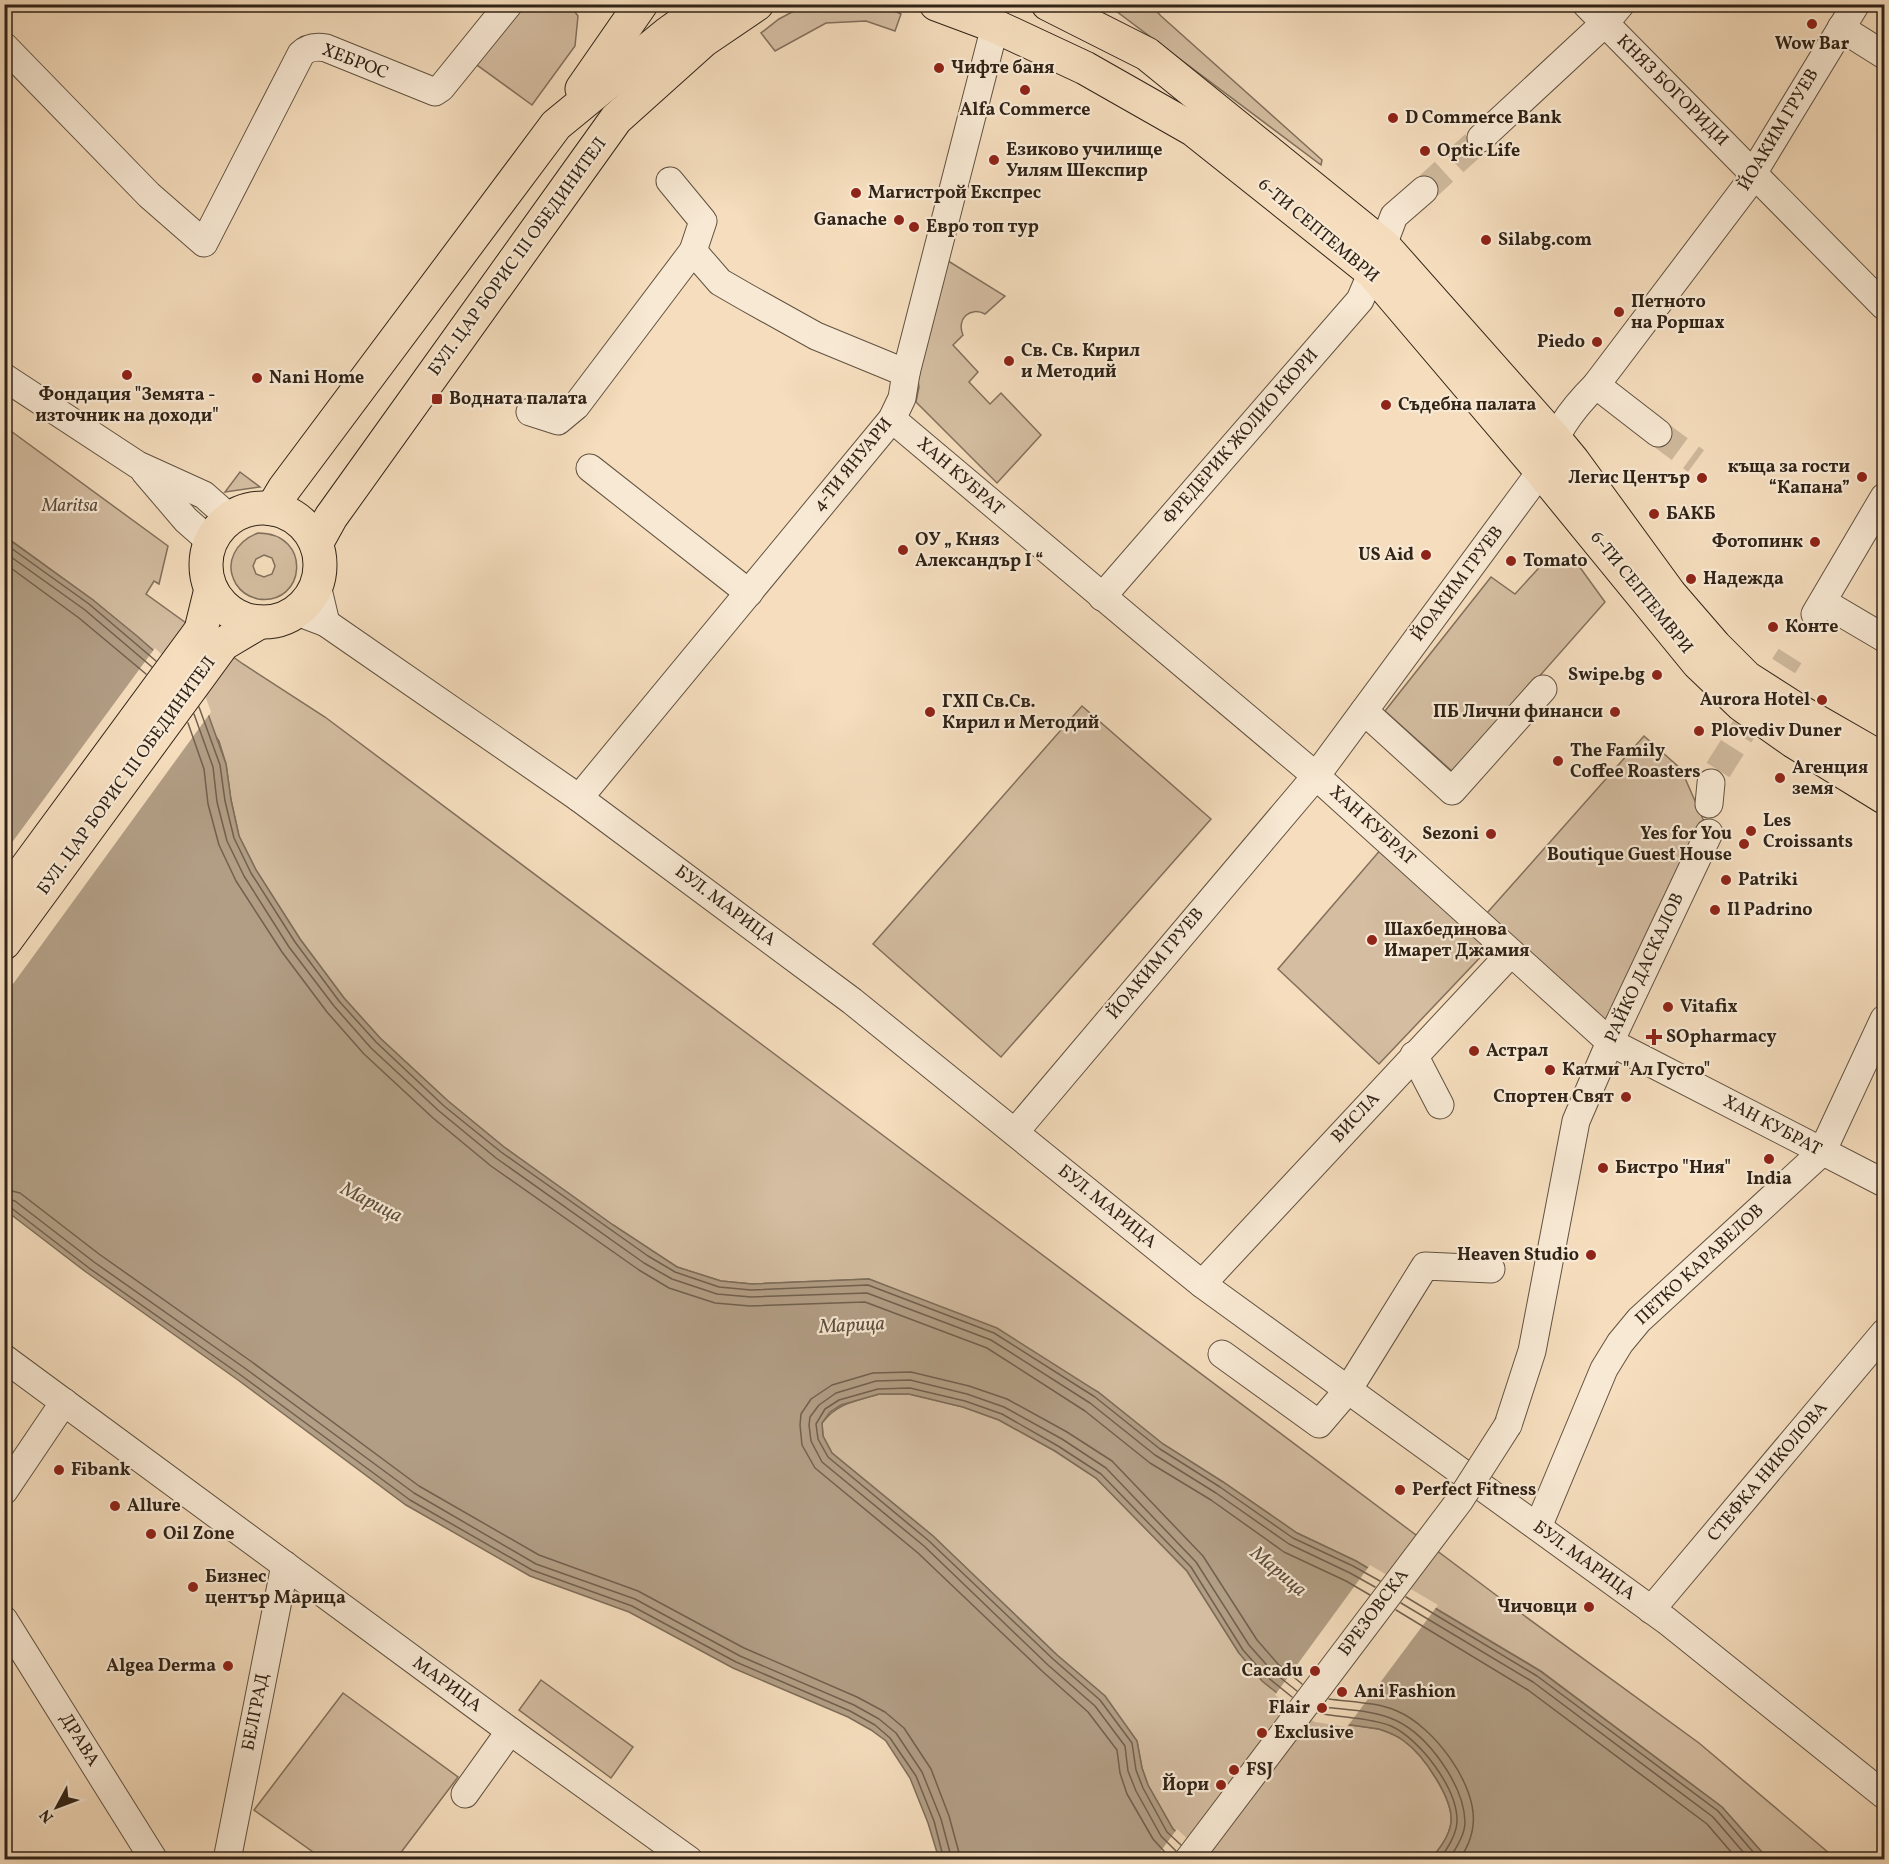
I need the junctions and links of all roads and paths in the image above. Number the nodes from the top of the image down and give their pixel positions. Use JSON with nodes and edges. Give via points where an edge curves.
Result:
{"nodes":[{"id":1,"x":509,"y":4,"type":"edge"},
{"id":2,"x":641,"y":4,"type":"edge"},
{"id":3,"x":709,"y":4,"type":"edge"},
{"id":4,"x":757,"y":4,"type":"edge"},
{"id":5,"x":936,"y":4,"type":"edge"},
{"id":6,"x":1048,"y":4,"type":"edge"},
{"id":7,"x":1083,"y":4,"type":"edge"},
{"id":8,"x":1856,"y":4,"type":"edge"},
{"id":9,"x":1604,"y":11,"type":"edge"},
{"id":10,"x":995,"y":26,"type":"junction"},
{"id":11,"x":1841,"y":28,"type":"junction"},
{"id":12,"x":4,"y":46,"type":"edge"},
{"id":13,"x":1147,"y":54,"type":"junction"},
{"id":14,"x":1884,"y":55,"type":"edge"},
{"id":15,"x":556,"y":125,"type":"junction"},
{"id":16,"x":1481,"y":138,"type":"tunnel mouth"},
{"id":17,"x":1755,"y":175,"type":"junction"},
{"id":18,"x":670,"y":181,"type":"dead end"},
{"id":19,"x":1424,"y":190,"type":"tunnel mouth"},
{"id":20,"x":693,"y":252,"type":"junction"},
{"id":21,"x":1377,"y":259,"type":"junction"},
{"id":22,"x":1884,"y":306,"type":"edge"},
{"id":23,"x":906,"y":373,"type":"junction"},
{"id":24,"x":4,"y":377,"type":"edge"},
{"id":25,"x":1596,"y":385,"type":"junction"},
{"id":26,"x":530,"y":412,"type":"dead end"},
{"id":27,"x":892,"y":419,"type":"junction"},
{"id":28,"x":1658,"y":433,"type":"tunnel mouth"},
{"id":29,"x":1554,"y":438,"type":"junction"},
{"id":30,"x":590,"y":468,"type":"dead end"},
{"id":31,"x":1541,"y":471,"type":"junction"},
{"id":32,"x":1884,"y":497,"type":"edge"},
{"id":33,"x":272,"y":509,"type":"junction"},
{"id":34,"x":220,"y":530,"type":"junction"},
{"id":35,"x":316,"y":544,"type":"junction"},
{"id":36,"x":211,"y":589,"type":"junction"},
{"id":37,"x":748,"y":593,"type":"junction"},
{"id":38,"x":1102,"y":597,"type":"junction"},
{"id":39,"x":311,"y":617,"type":"junction"},
{"id":40,"x":261,"y":622,"type":"junction"},
{"id":41,"x":212,"y":637,"type":"junction"},
{"id":42,"x":1884,"y":638,"type":"edge"},
{"id":43,"x":1543,"y":690,"type":"dead end"},
{"id":44,"x":1364,"y":711,"type":"junction"},
{"id":45,"x":1884,"y":760,"type":"edge"},
{"id":46,"x":1316,"y":776,"type":"junction"},
{"id":47,"x":1884,"y":797,"type":"edge"},
{"id":48,"x":579,"y":798,"type":"junction"},
{"id":49,"x":1709,"y":833,"type":"dead end"},
{"id":50,"x":4,"y":898,"type":"edge"},
{"id":51,"x":4,"y":943,"type":"edge"},
{"id":52,"x":1511,"y":953,"type":"junction"},
{"id":53,"x":1884,"y":1019,"type":"edge"},
{"id":54,"x":1610,"y":1042,"type":"junction"},
{"id":55,"x":1414,"y":1055,"type":"junction"},
{"id":56,"x":1440,"y":1105,"type":"dead end"},
{"id":57,"x":1015,"y":1132,"type":"junction"},
{"id":58,"x":1822,"y":1152,"type":"junction"},
{"id":59,"x":1884,"y":1183,"type":"edge"},
{"id":60,"x":1491,"y":1269,"type":"dead end"},
{"id":61,"x":1202,"y":1284,"type":"junction"},
{"id":62,"x":1884,"y":1333,"type":"edge"},
{"id":63,"x":1544,"y":1353,"type":"joint"},
{"id":64,"x":1222,"y":1354,"type":"dead end"},
{"id":65,"x":4,"y":1358,"type":"edge"},
{"id":66,"x":1348,"y":1390,"type":"junction"},
{"id":67,"x":64,"y":1402,"type":"junction"},
{"id":68,"x":4,"y":1491,"type":"edge"},
{"id":69,"x":1538,"y":1527,"type":"junction"},
{"id":70,"x":285,"y":1564,"type":"junction"},
{"id":71,"x":1652,"y":1610,"type":"junction"},
{"id":72,"x":4,"y":1620,"type":"edge"},
{"id":73,"x":510,"y":1731,"type":"junction"},
{"id":74,"x":465,"y":1794,"type":"dead end"},
{"id":75,"x":1884,"y":1795,"type":"edge"},
{"id":76,"x":154,"y":1860,"type":"edge"},
{"id":77,"x":227,"y":1860,"type":"edge"},
{"id":78,"x":689,"y":1860,"type":"edge"},
{"id":79,"x":1188,"y":1860,"type":"edge"}],
"edges":[{"from":1,"to":12,"type":"street","name":"ХЕБРОС","via":[[435,92],[326,48],[305,50],[204,243],[149,195]]},
{"from":2,"to":15,"type":"main road"},
{"from":3,"to":15,"type":"main road"},
{"from":4,"to":35,"type":"main road","name":"БУЛ. ЦАР БОРИС III ОБЕДИНИТЕЛ","via":[[704,40],[616,119],[331,517]]},
{"from":5,"to":10,"type":"main road","name":"6-ТИ СЕПТЕМВРИ"},
{"from":6,"to":13,"type":"main road","name":"6-ТИ СЕПТЕМВРИ"},
{"from":7,"to":13,"type":"main road"},
{"from":8,"to":11,"type":"street","name":"ЙОАКИМ ГРУЕВ"},
{"from":9,"to":16,"type":"street"},
{"from":9,"to":17,"type":"street","name":"КНЯЗ БОГОРИДИ"},
{"from":10,"to":21,"type":"main road","name":"6-ТИ СЕПТЕМВРИ","via":[[1085,68],[1194,130]]},
{"from":10,"to":23,"type":"street","name":"4-ТИ ЯНУАРИ"},
{"from":11,"to":14,"type":"street"},
{"from":11,"to":17,"type":"street","name":"ЙОАКИМ ГРУЕВ"},
{"from":13,"to":21,"type":"main road","name":"6-ТИ СЕПТЕМВРИ"},
{"from":15,"to":33,"type":"main road"},
{"from":17,"to":22,"type":"street","name":"КНЯЗ БОГОРИДИ"},
{"from":17,"to":25,"type":"street","name":"ЙОАКИМ ГРУЕВ"},
{"from":18,"to":20,"type":"street","via":[[703,221]]},
{"from":19,"to":21,"type":"street","name":"ФРЕДЕРИК ЖОЛИО КЮРИ","via":[[1394,216]]},
{"from":20,"to":23,"type":"street","via":[[720,282],[746,297],[816,336]]},
{"from":20,"to":26,"type":"street","via":[[576,406],[558,421]]},
{"from":21,"to":29,"type":"main road","name":"6-ТИ СЕПТЕМВРИ"},
{"from":21,"to":31,"type":"main road","name":"6-ТИ СЕПТЕМВРИ"},
{"from":21,"to":38,"type":"street","name":"ФРЕДЕРИК ЖОЛИО КЮРИ","via":[[1360,300]]},
{"from":23,"to":27,"type":"street","name":"4-ТИ ЯНУАРИ","via":[[902,398]]},
{"from":24,"to":34,"type":"street","via":[[138,465],[186,520]]},
{"from":25,"to":28,"type":"street"},
{"from":25,"to":29,"type":"street","name":"ЙОАКИМ ГРУЕВ"},
{"from":27,"to":37,"type":"street","name":"4-ТИ ЯНУАРИ"},
{"from":27,"to":38,"type":"street","name":"ХАН КУБРАТ"},
{"from":29,"to":31,"type":"street","name":"ЙОАКИМ ГРУЕВ"},
{"from":29,"to":45,"type":"main road","name":"6-ТИ СЕПТЕМВРИ","via":[[1670,594],[1747,678]]},
{"from":30,"to":37,"type":"street"},
{"from":31,"to":44,"type":"street","name":"ЙОАКИМ ГРУЕВ"},
{"from":31,"to":47,"type":"main road","name":"6-ТИ СЕПТЕМВРИ","via":[[1698,663],[1742,705],[1792,741]]},
{"from":32,"to":42,"type":"street","via":[[1819,608]]},
{"from":33,"to":34,"type":"main road","via":[[243,511]]},
{"from":33,"to":35,"type":"main road","via":[[299,520]]},
{"from":34,"to":36,"type":"main road","name":"БУЛ. ЦАР БОРИС III ОБЕДИНИТЕЛ","via":[[206,557]]},
{"from":35,"to":39,"type":"main road","via":[[320,572],[309,600]]},
{"from":36,"to":40,"type":"main road","name":"БУЛ. ЦАР БОРИС III ОБЕДИНИТЕЛ","via":[[231,613]]},
{"from":36,"to":41,"type":"main road","name":"БУЛ. ЦАР БОРИС III ОБЕДИНИТЕЛ"},
{"from":37,"to":48,"type":"street","name":"4-ТИ ЯНУАРИ"},
{"from":38,"to":46,"type":"street","name":"ХАН КУБРАТ"},
{"from":39,"to":40,"type":"main road","name":"БУЛ. ЦАР БОРИС III ОБЕДИНИТЕЛ"},
{"from":39,"to":48,"type":"street","name":"БУЛ. МАРИЦА"},
{"from":40,"to":41,"type":"main road","name":"БУЛ. ЦАР БОРИС III ОБЕДИНИТЕЛ"},
{"from":41,"to":50,"type":"main road","name":"БУЛ. ЦАР БОРИС III ОБЕДИНИТЕЛ"},
{"from":41,"to":51,"type":"main road","name":"БУЛ. ЦАР БОРИС III ОБЕДИНИТЕЛ"},
{"from":43,"to":44,"type":"street","via":[[1452,791]]},
{"from":44,"to":46,"type":"street","name":"ЙОАКИМ ГРУЕВ"},
{"from":46,"to":52,"type":"street","name":"ХАН КУБРАТ"},
{"from":46,"to":57,"type":"street","name":"ЙОАКИМ ГРУЕВ"},
{"from":48,"to":57,"type":"street","name":"БУЛ. МАРИЦА","via":[[852,1001]]},
{"from":49,"to":54,"type":"street","name":"РАЙКО ДАСКАЛОВ"},
{"from":52,"to":54,"type":"street","name":"ХАН КУБРАТ"},
{"from":52,"to":55,"type":"street","name":"ВИСЛА"},
{"from":53,"to":58,"type":"street","name":"ПЕТКО КАРАВЕЛОВ"},
{"from":54,"to":58,"type":"street","name":"ХАН КУБРАТ"},
{"from":54,"to":63,"type":"street","name":"РАЙКО ДАСКАЛОВ","via":[[1576,1121]]},
{"from":55,"to":56,"type":"street"},
{"from":55,"to":61,"type":"street","name":"ВИСЛА"},
{"from":57,"to":61,"type":"street","name":"БУЛ. МАРИЦА"},
{"from":58,"to":59,"type":"street","name":"ХАН КУБРАТ"},
{"from":58,"to":69,"type":"street","name":"ПЕТКО КАРАВЕЛОВ","via":[[1639,1320],[1620,1343],[1604,1369]]},
{"from":60,"to":66,"type":"street","via":[[1425,1266]]},
{"from":61,"to":66,"type":"street","name":"БУЛ. МАРИЦА"},
{"from":62,"to":71,"type":"street","name":"СТЕФКА НИКОЛОВА"},
{"from":63,"to":79,"type":"street","name":"БРЕЗОВСКА","bridge":true,"via":[[1508,1425],[1460,1500]]},
{"from":64,"to":66,"type":"street","via":[[1319,1424]]},
{"from":65,"to":67,"type":"street","name":"МАРИЦА"},
{"from":66,"to":69,"type":"street","name":"БУЛ. МАРИЦА"},
{"from":67,"to":68,"type":"street"},
{"from":67,"to":70,"type":"street","name":"МАРИЦА"},
{"from":69,"to":71,"type":"street","name":"БУЛ. МАРИЦА"},
{"from":70,"to":73,"type":"street","name":"МАРИЦА"},
{"from":70,"to":77,"type":"street","name":"БЕЛГРАД"},
{"from":71,"to":75,"type":"street","name":"БУЛ. МАРИЦА"},
{"from":72,"to":76,"type":"street","name":"ДРАВА"},
{"from":73,"to":74,"type":"street"},
{"from":73,"to":78,"type":"street","name":"МАРИЦА"}]}
